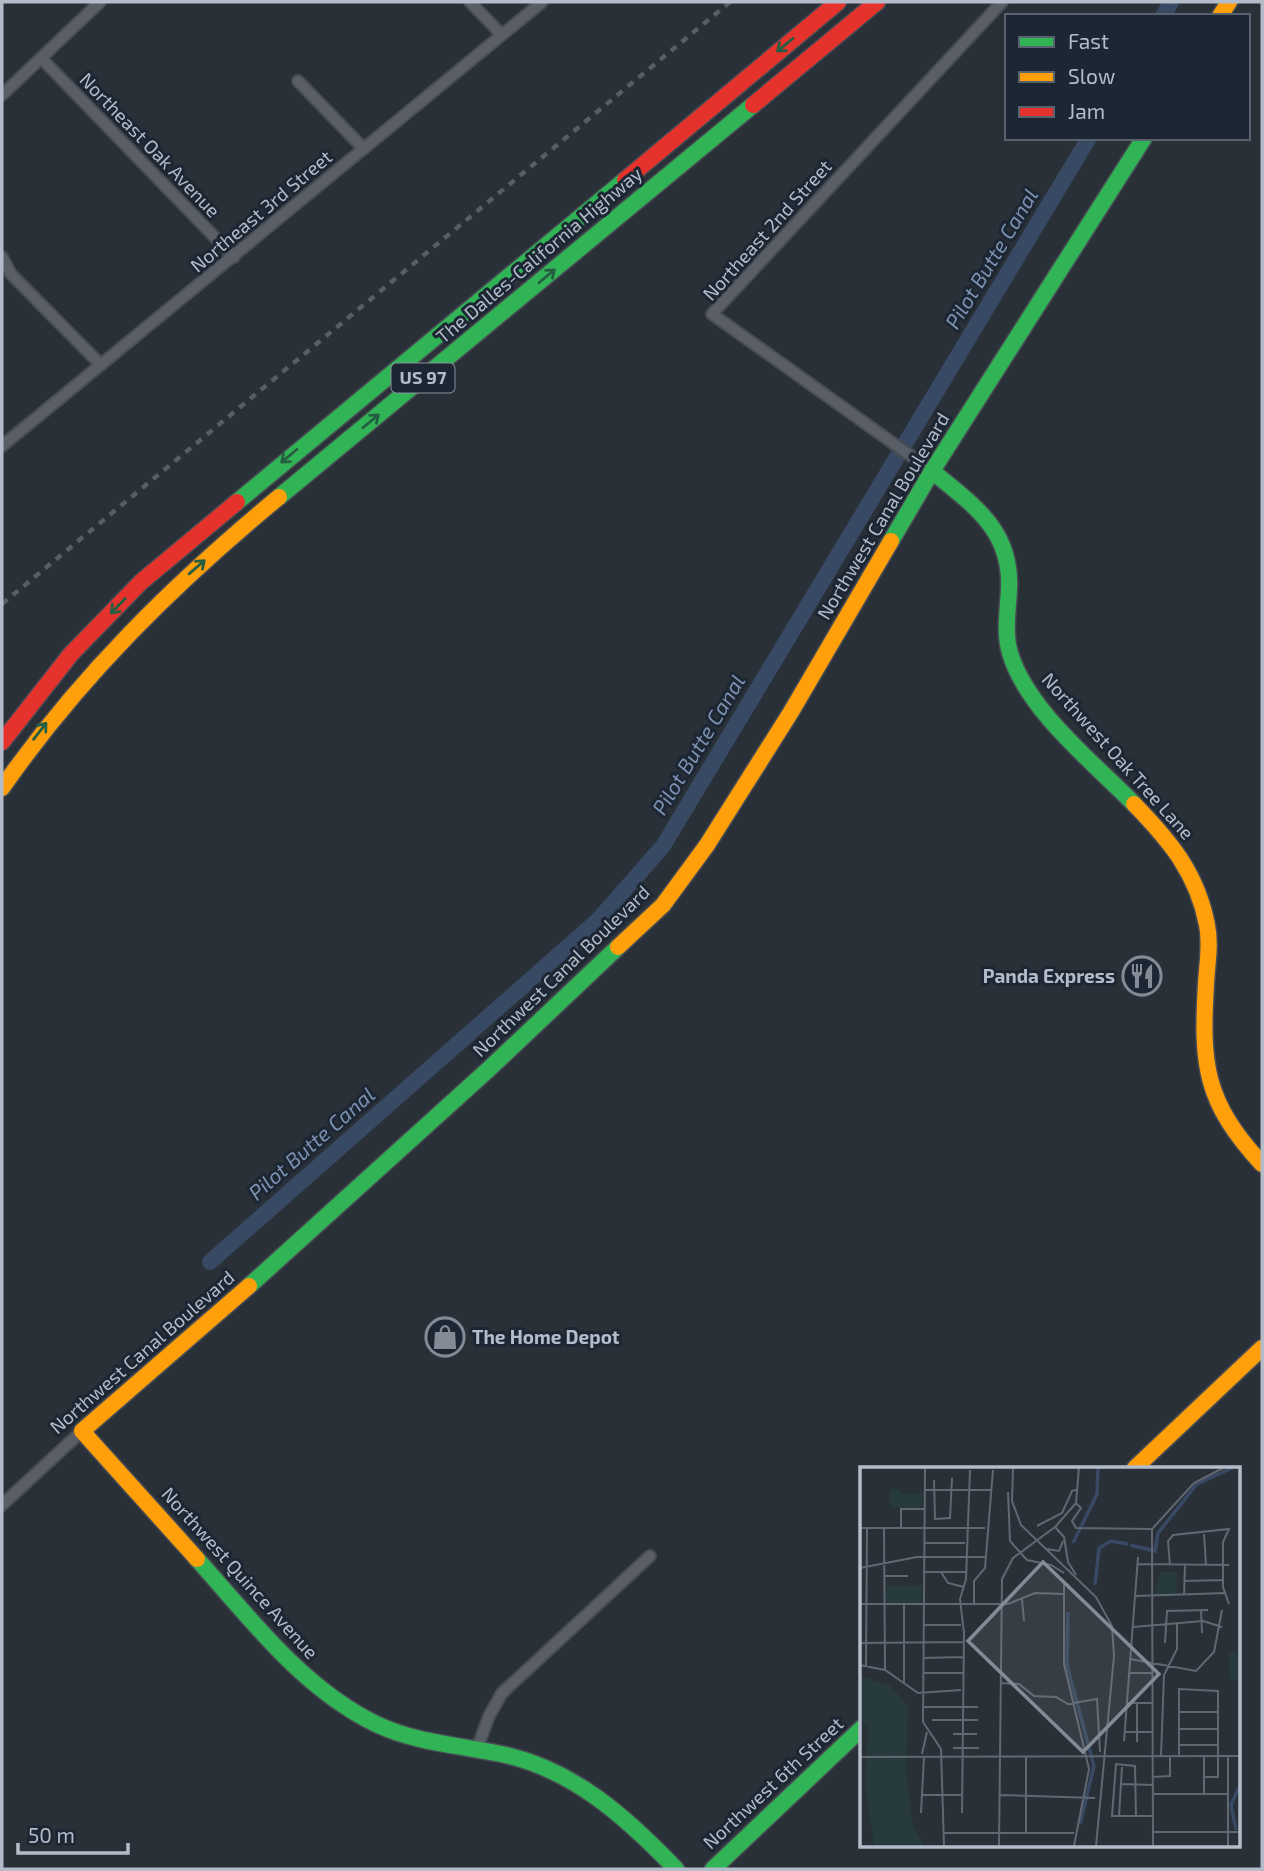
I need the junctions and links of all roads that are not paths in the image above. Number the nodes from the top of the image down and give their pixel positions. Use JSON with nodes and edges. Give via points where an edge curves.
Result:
{"nodes":[{"id":1,"x":100,"y":2,"type":"edge"},
{"id":2,"x":470,"y":2,"type":"edge"},
{"id":3,"x":542,"y":2,"type":"edge"},
{"id":4,"x":838,"y":2,"type":"edge"},
{"id":5,"x":877,"y":2,"type":"edge"},
{"id":6,"x":1002,"y":2,"type":"edge"},
{"id":7,"x":502,"y":35,"type":"junction"},
{"id":8,"x":41,"y":58,"type":"junction"},
{"id":9,"x":298,"y":81,"type":"dead end"},
{"id":10,"x":2,"y":95,"type":"edge"},
{"id":11,"x":1143,"y":140,"type":"edge"},
{"id":12,"x":364,"y":149,"type":"junction"},
{"id":13,"x":2,"y":257,"type":"edge"},
{"id":14,"x":234,"y":257,"type":"junction"},
{"id":15,"x":101,"y":365,"type":"junction"},
{"id":16,"x":2,"y":446,"type":"edge"},
{"id":17,"x":928,"y":468,"type":"junction"},
{"id":18,"x":2,"y":742,"type":"edge"},
{"id":19,"x":2,"y":788,"type":"edge"},
{"id":20,"x":1262,"y":1164,"type":"edge"},
{"id":21,"x":1262,"y":1348,"type":"edge"},
{"id":22,"x":82,"y":1431,"type":"junction"},
{"id":23,"x":1137,"y":1467,"type":"edge"},
{"id":24,"x":2,"y":1505,"type":"edge"},
{"id":25,"x":650,"y":1556,"type":"dead end"},
{"id":26,"x":860,"y":1730,"type":"edge"},
{"id":27,"x":477,"y":1749,"type":"junction"},
{"id":28,"x":676,"y":1869,"type":"edge"},
{"id":29,"x":713,"y":1869,"type":"edge"}],
"edges":[{"from":1,"to":8,"type":"street"},
{"from":2,"to":7,"type":"street"},
{"from":3,"to":7,"type":"street","name":"Northeast 3rd Street"},
{"from":4,"to":18,"type":"main road","name":"The Dalles-California Highway","number":"US 97","one_way":true,"via":[[141,582],[71,654]]},
{"from":19,"to":5,"type":"main road","name":"The Dalles-California Highway","number":"US 97","one_way":true,"via":[[37,735],[91,670],[157,602]]},
{"from":6,"to":17,"type":"street","name":"Northeast 2nd Street","via":[[712,314]]},
{"from":7,"to":12,"type":"street","name":"Northeast 3rd Street"},
{"from":8,"to":10,"type":"street"},
{"from":8,"to":14,"type":"street","name":"Northeast Oak Avenue"},
{"from":9,"to":12,"type":"street"},
{"from":11,"to":17,"type":"main road","name":"Northwest Canal Boulevard"},
{"from":12,"to":14,"type":"street","name":"Northeast 3rd Street"},
{"from":13,"to":15,"type":"street","via":[[12,274]]},
{"from":14,"to":15,"type":"street","name":"Northeast 3rd Street"},
{"from":15,"to":16,"type":"street","name":"Northeast 3rd Street"},
{"from":17,"to":20,"type":"main road","name":"Northwest Oak Tree Lane","via":[[988,518],[1005,549],[1010,578],[1007,636],[1019,676],[1035,702],[1171,842],[1188,868],[1208,926],[1204,1069],[1211,1095],[1229,1127]]},
{"from":17,"to":22,"type":"main road","name":"Northwest Canal Boulevard","via":[[791,712],[707,845],[663,905],[474,1083]]},
{"from":21,"to":23,"type":"main road"},
{"from":22,"to":24,"type":"street","name":"Northwest Canal Boulevard"},
{"from":22,"to":27,"type":"main road","name":"Northwest Quince Avenue","via":[[293,1666],[323,1691],[372,1721],[410,1737]]},
{"from":25,"to":27,"type":"street","via":[[502,1693]]},
{"from":26,"to":29,"type":"main road","name":"Northwest 6th Street"},
{"from":27,"to":28,"type":"main road","name":"Northwest Quince Avenue","via":[[533,1762],[574,1782],[634,1826]]}]}
